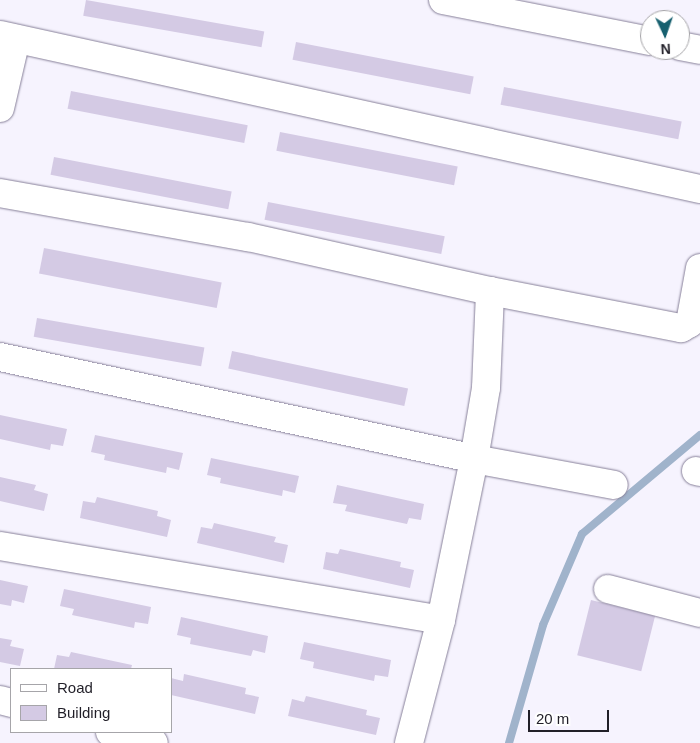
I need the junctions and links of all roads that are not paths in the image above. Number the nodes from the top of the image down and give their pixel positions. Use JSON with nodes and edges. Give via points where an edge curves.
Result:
{"nodes":[{"id":1,"x":443,"y":0,"type":"edge"},
{"id":2,"x":8,"y":37,"type":"edge"},
{"id":3,"x":640,"y":38,"type":"edge"},
{"id":4,"x":0,"y":108,"type":"edge"},
{"id":5,"x":700,"y":189,"type":"edge"},
{"id":6,"x":0,"y":193,"type":"edge"},
{"id":7,"x":700,"y":268,"type":"edge"},
{"id":8,"x":490,"y":291,"type":"junction"},
{"id":9,"x":0,"y":357,"type":"edge"},
{"id":10,"x":474,"y":459,"type":"junction"},
{"id":11,"x":614,"y":485,"type":"dead end"},
{"id":12,"x":0,"y":546,"type":"edge"},
{"id":13,"x":608,"y":589,"type":"dead end"},
{"id":14,"x":700,"y":613,"type":"edge"},
{"id":15,"x":442,"y":620,"type":"junction"},
{"id":16,"x":114,"y":733,"type":"edge"},
{"id":17,"x":154,"y":743,"type":"edge"},
{"id":18,"x":409,"y":743,"type":"edge"}],
"edges":[{"from":1,"to":3,"type":"street"},
{"from":2,"to":4,"type":"street"},
{"from":2,"to":5,"type":"street"},
{"from":6,"to":8,"type":"street","via":[[248,237]]},
{"from":7,"to":8,"type":"street","via":[[690,323],[682,328]]},
{"from":8,"to":10,"type":"street","via":[[486,388]]},
{"from":9,"to":10,"type":"street"},
{"from":10,"to":11,"type":"street"},
{"from":10,"to":15,"type":"street"},
{"from":12,"to":15,"type":"street"},
{"from":13,"to":14,"type":"street"},
{"from":15,"to":18,"type":"street"},
{"from":16,"to":17,"type":"street"}]}
